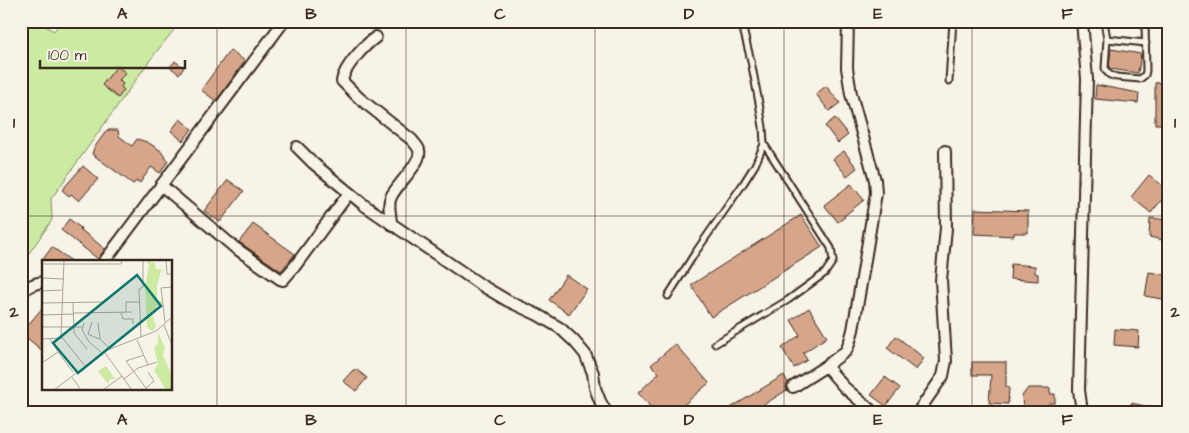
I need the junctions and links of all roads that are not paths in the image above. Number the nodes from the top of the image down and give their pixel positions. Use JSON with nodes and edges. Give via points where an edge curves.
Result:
{"nodes":[{"id":1,"x":284,"y":21,"type":"edge"},
{"id":2,"x":741,"y":21,"type":"edge"},
{"id":3,"x":848,"y":21,"type":"edge"},
{"id":4,"x":953,"y":21,"type":"edge"},
{"id":5,"x":1082,"y":21,"type":"edge"},
{"id":6,"x":1104,"y":21,"type":"edge"},
{"id":7,"x":1145,"y":21,"type":"edge"},
{"id":8,"x":376,"y":37,"type":"dead end"},
{"id":9,"x":1107,"y":40,"type":"junction"},
{"id":10,"x":1146,"y":43,"type":"junction"},
{"id":11,"x":950,"y":81,"type":"dead end"},
{"id":12,"x":764,"y":144,"type":"junction"},
{"id":13,"x":297,"y":147,"type":"dead end"},
{"id":14,"x":945,"y":151,"type":"dead end"},
{"id":15,"x":161,"y":185,"type":"junction"},
{"id":16,"x":349,"y":193,"type":"junction"},
{"id":17,"x":391,"y":224,"type":"junction"},
{"id":18,"x":105,"y":260,"type":"edge"},
{"id":19,"x":42,"y":282,"type":"edge"},
{"id":20,"x":21,"y":293,"type":"edge"},
{"id":21,"x":668,"y":296,"type":"dead end"},
{"id":22,"x":715,"y":344,"type":"dead end"},
{"id":23,"x":826,"y":366,"type":"junction"},
{"id":24,"x":793,"y":386,"type":"dead end"},
{"id":25,"x":1084,"y":411,"type":"edge"},
{"id":26,"x":606,"y":412,"type":"edge"},
{"id":27,"x":873,"y":412,"type":"edge"},
{"id":28,"x":918,"y":412,"type":"edge"}],
"edges":[{"from":1,"to":15,"type":"street"},
{"from":2,"to":12,"type":"lane","via":[[764,127]]},
{"from":3,"to":23,"type":"street","via":[[847,68],[851,94],[876,193],[849,344],[846,351]]},
{"from":4,"to":11,"type":"lane"},
{"from":5,"to":25,"type":"street","via":[[1087,79],[1079,390]]},
{"from":6,"to":9,"type":"lane"},
{"from":7,"to":10,"type":"lane"},
{"from":8,"to":17,"type":"street","via":[[358,53],[342,81],[419,148],[416,164],[390,198]]},
{"from":9,"to":10,"type":"lane"},
{"from":9,"to":10,"type":"lane","via":[[1105,68],[1117,77],[1140,78],[1145,75]]},
{"from":12,"to":21,"type":"lane","via":[[755,165]]},
{"from":12,"to":22,"type":"lane","via":[[831,248],[832,262],[825,273],[788,300]]},
{"from":13,"to":16,"type":"street"},
{"from":14,"to":28,"type":"street","via":[[946,228],[941,280],[946,361],[943,376]]},
{"from":15,"to":16,"type":"street","via":[[234,247],[280,280],[295,266]]},
{"from":15,"to":18,"type":"street"},
{"from":16,"to":17,"type":"street"},
{"from":17,"to":26,"type":"street","via":[[481,285],[560,328],[585,354]]},
{"from":19,"to":20,"type":"street"},
{"from":23,"to":24,"type":"street"},
{"from":23,"to":27,"type":"street"}]}
